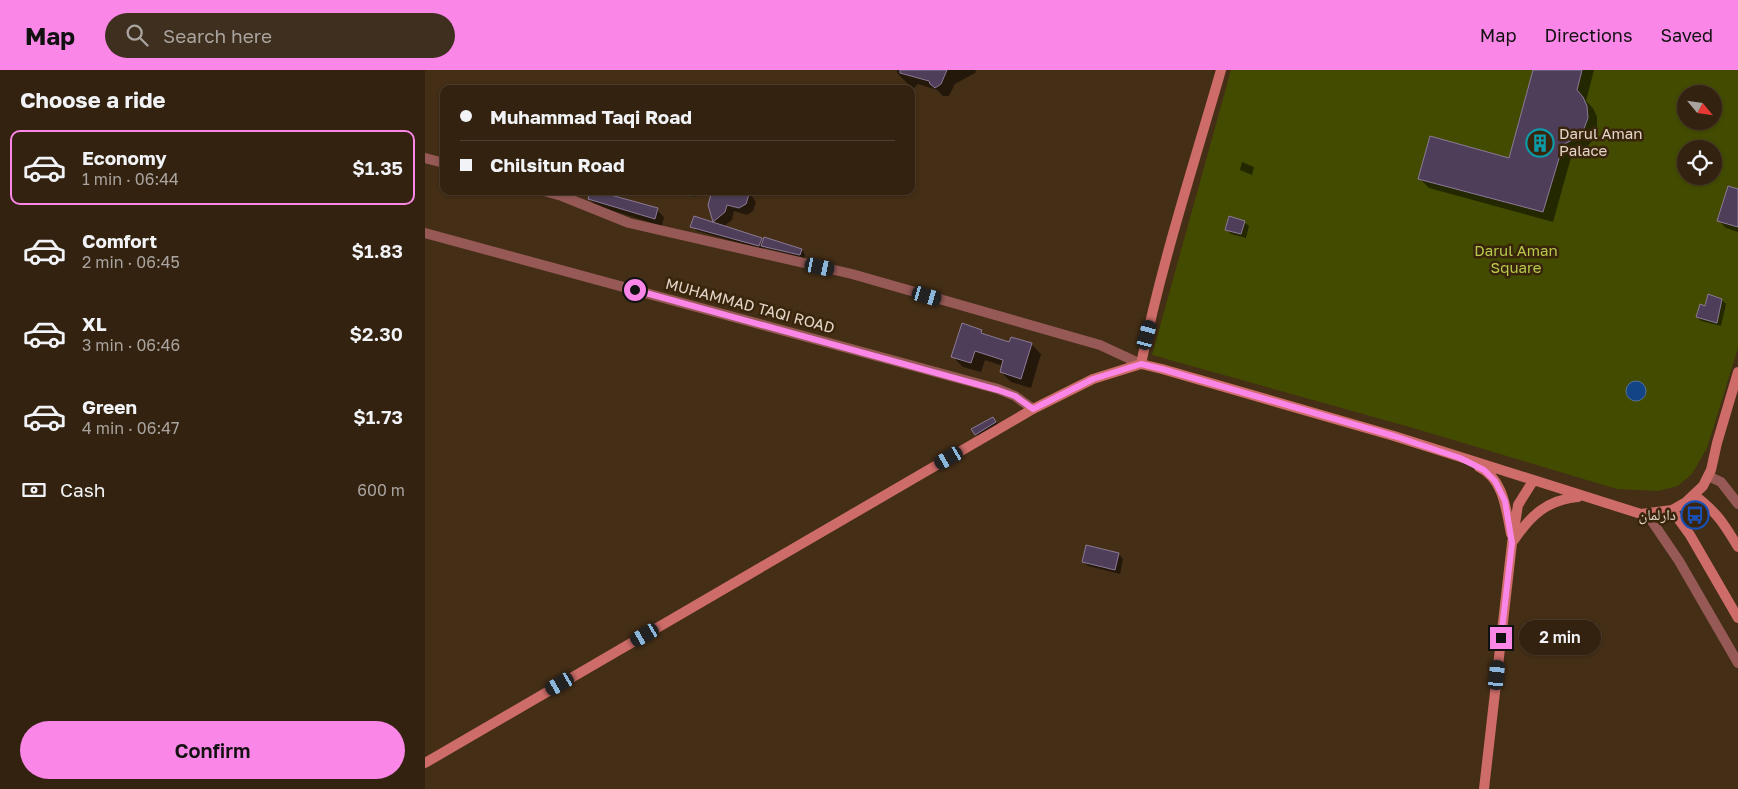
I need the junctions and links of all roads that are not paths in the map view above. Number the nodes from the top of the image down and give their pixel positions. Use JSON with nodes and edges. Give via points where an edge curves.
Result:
{"nodes":[{"id":1,"x":1221,"y":70,"type":"edge"},
{"id":2,"x":425,"y":158,"type":"edge"},
{"id":3,"x":440,"y":162,"type":"edge"},
{"id":4,"x":558,"y":195,"type":"edge"},
{"id":5,"x":425,"y":233,"type":"edge"},
{"id":6,"x":1141,"y":364,"type":"junction"},
{"id":7,"x":1738,"y":372,"type":"edge"},
{"id":8,"x":1033,"y":409,"type":"junction"},
{"id":9,"x":1460,"y":458,"type":"junction"},
{"id":10,"x":1708,"y":476,"type":"junction"},
{"id":11,"x":1533,"y":481,"type":"junction"},
{"id":12,"x":1694,"y":495,"type":"junction"},
{"id":13,"x":1582,"y":496,"type":"junction"},
{"id":14,"x":1738,"y":504,"type":"edge"},
{"id":15,"x":1672,"y":510,"type":"junction"},
{"id":16,"x":1647,"y":514,"type":"junction"},
{"id":17,"x":1512,"y":543,"type":"junction"},
{"id":18,"x":1738,"y":547,"type":"edge"},
{"id":19,"x":1738,"y":618,"type":"edge"},
{"id":20,"x":1738,"y":663,"type":"edge"},
{"id":21,"x":425,"y":763,"type":"edge"},
{"id":22,"x":1483,"y":789,"type":"edge"}],
"edges":[{"from":1,"to":6,"type":"main road"},
{"from":2,"to":3,"type":"street"},
{"from":4,"to":6,"type":"street","via":[[629,223],[853,274],[1100,345]]},
{"from":5,"to":8,"type":"street","name":"MUHAMMAD TAQI ROAD","via":[[998,390],[1015,396]]},
{"from":6,"to":8,"type":"main road","via":[[1093,379]]},
{"from":6,"to":9,"type":"main road"},
{"from":7,"to":10,"type":"main road"},
{"from":8,"to":21,"type":"main road"},
{"from":9,"to":11,"type":"main road"},
{"from":9,"to":17,"type":"main road","via":[[1484,470],[1495,481],[1505,501]]},
{"from":10,"to":12,"type":"main road"},
{"from":10,"to":14,"type":"street","via":[[1721,482]]},
{"from":11,"to":13,"type":"main road"},
{"from":11,"to":17,"type":"main road","via":[[1518,505]]},
{"from":12,"to":15,"type":"main road"},
{"from":12,"to":18,"type":"main road","via":[[1711,508]]},
{"from":13,"to":16,"type":"main road"},
{"from":13,"to":17,"type":"main road","via":[[1563,498],[1548,505],[1527,522]]},
{"from":15,"to":16,"type":"main road"},
{"from":15,"to":19,"type":"main road"},
{"from":16,"to":20,"type":"street","via":[[1679,561]]},
{"from":17,"to":22,"type":"main road"}]}
